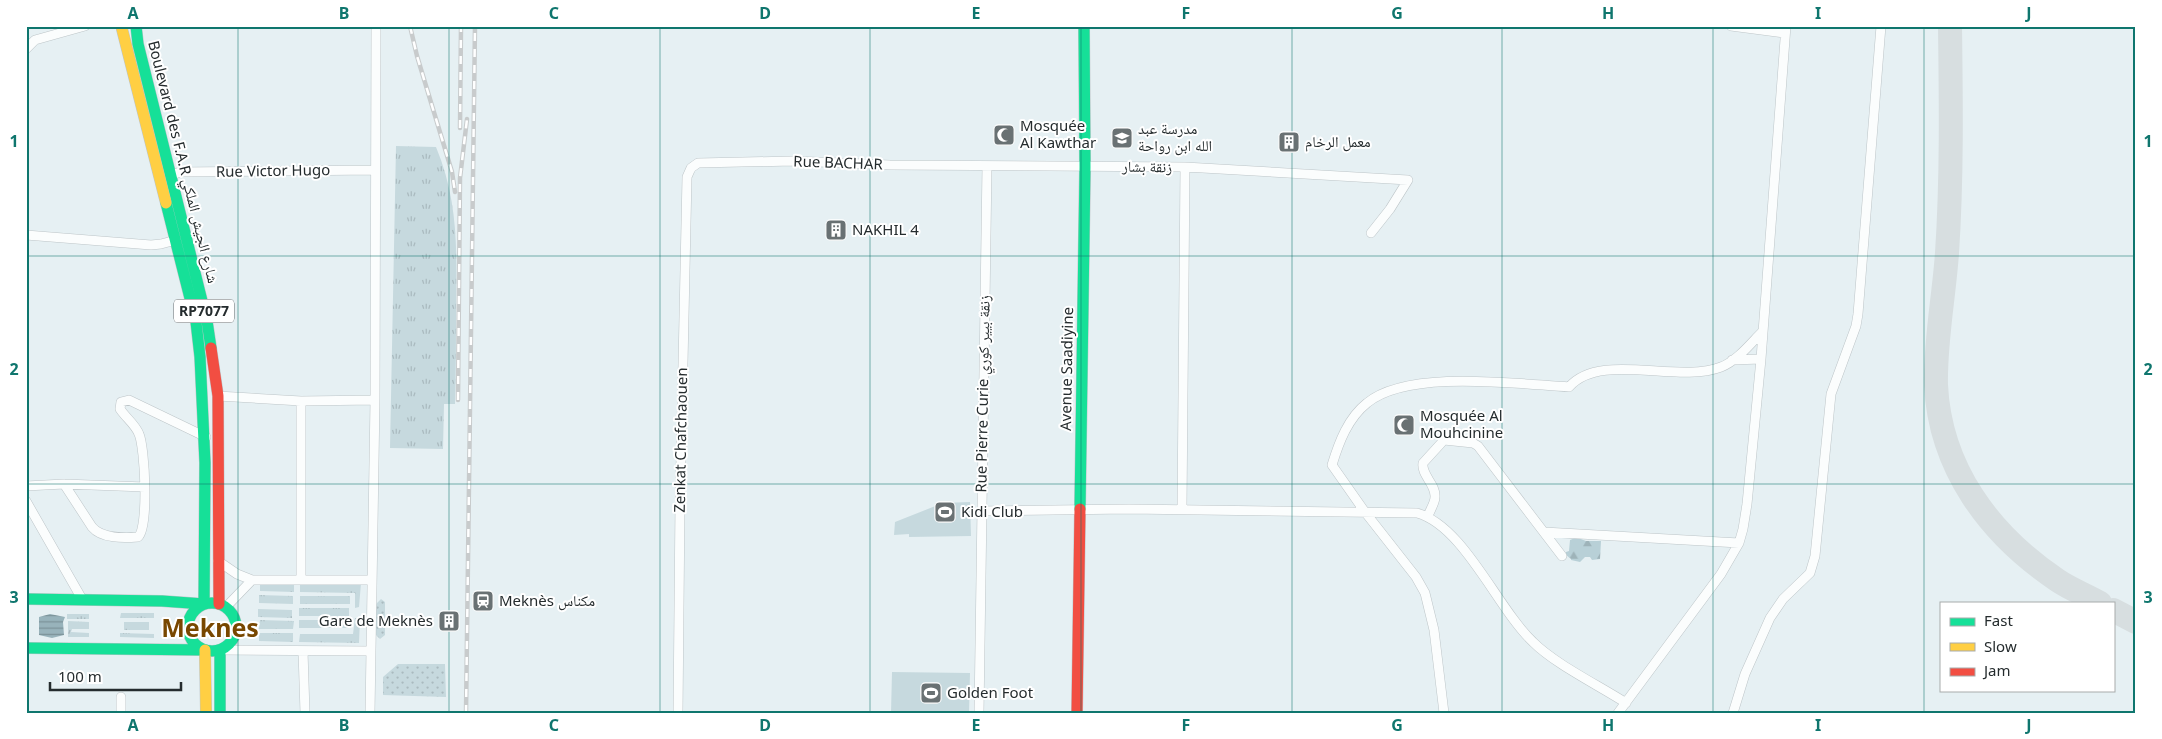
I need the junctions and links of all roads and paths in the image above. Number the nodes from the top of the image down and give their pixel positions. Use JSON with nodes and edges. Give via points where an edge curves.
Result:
{"nodes":[{"id":1,"x":86,"y":26,"type":"edge"},
{"id":2,"x":136,"y":26,"type":"edge"},
{"id":3,"x":376,"y":26,"type":"edge"},
{"id":4,"x":1084,"y":26,"type":"edge"},
{"id":5,"x":1731,"y":26,"type":"edge"},
{"id":6,"x":1881,"y":26,"type":"edge"},
{"id":7,"x":120,"y":28,"type":"edge"},
{"id":8,"x":1786,"y":30,"type":"edge"},
{"id":9,"x":26,"y":49,"type":"edge"},
{"id":10,"x":987,"y":166,"type":"junction"},
{"id":11,"x":1085,"y":167,"type":"junction"},
{"id":12,"x":1185,"y":167,"type":"junction"},
{"id":13,"x":691,"y":168,"type":"joint"},
{"id":14,"x":376,"y":170,"type":"junction"},
{"id":15,"x":172,"y":175,"type":"junction"},
{"id":16,"x":1371,"y":233,"type":"dead end"},
{"id":17,"x":26,"y":235,"type":"edge"},
{"id":18,"x":176,"y":240,"type":"junction"},
{"id":19,"x":1762,"y":332,"type":"junction"},
{"id":20,"x":1761,"y":359,"type":"junction"},
{"id":21,"x":1732,"y":360,"type":"junction"},
{"id":22,"x":218,"y":396,"type":"junction"},
{"id":23,"x":375,"y":400,"type":"junction"},
{"id":24,"x":301,"y":401,"type":"junction"},
{"id":25,"x":206,"y":437,"type":"junction"},
{"id":26,"x":64,"y":484,"type":"junction"},
{"id":27,"x":26,"y":486,"type":"edge"},
{"id":28,"x":145,"y":487,"type":"junction"},
{"id":29,"x":26,"y":500,"type":"edge"},
{"id":30,"x":1080,"y":509,"type":"junction"},
{"id":31,"x":1182,"y":509,"type":"junction"},
{"id":32,"x":981,"y":511,"type":"junction"},
{"id":33,"x":1364,"y":512,"type":"junction"},
{"id":34,"x":1428,"y":516,"type":"junction"},
{"id":35,"x":1544,"y":532,"type":"junction"},
{"id":36,"x":1739,"y":542,"type":"junction"},
{"id":37,"x":1562,"y":556,"type":"dead end"},
{"id":38,"x":218,"y":561,"type":"junction"},
{"id":39,"x":252,"y":580,"type":"junction"},
{"id":40,"x":302,"y":580,"type":"junction"},
{"id":41,"x":371,"y":580,"type":"junction"},
{"id":42,"x":26,"y":599,"type":"edge"},
{"id":43,"x":82,"y":599,"type":"junction"},
{"id":44,"x":204,"y":604,"type":"junction"},
{"id":45,"x":223,"y":605,"type":"junction"},
{"id":46,"x":26,"y":648,"type":"edge"},
{"id":47,"x":205,"y":650,"type":"junction"},
{"id":48,"x":220,"y":650,"type":"junction"},
{"id":49,"x":303,"y":651,"type":"junction"},
{"id":50,"x":371,"y":651,"type":"junction"},
{"id":51,"x":121,"y":697,"type":"dead end"},
{"id":52,"x":1626,"y":702,"type":"junction"},
{"id":53,"x":1735,"y":711,"type":"edge"},
{"id":54,"x":121,"y":713,"type":"edge"},
{"id":55,"x":206,"y":713,"type":"edge"},
{"id":56,"x":220,"y":713,"type":"edge"},
{"id":57,"x":305,"y":713,"type":"edge"},
{"id":58,"x":370,"y":713,"type":"edge"},
{"id":59,"x":678,"y":713,"type":"edge"},
{"id":60,"x":979,"y":713,"type":"edge"},
{"id":61,"x":1077,"y":713,"type":"edge"},
{"id":62,"x":1444,"y":713,"type":"edge"},
{"id":63,"x":1618,"y":713,"type":"edge"}],
"edges":[{"from":1,"to":9,"type":"street","via":[[35,40]]},
{"from":2,"to":7,"type":"main road","name":"Boulevard des F.A.R شارع الجيش الملكي","number":"RP7077"},
{"from":2,"to":15,"type":"main road","name":"Boulevard des F.A.R شارع الجيش الملكي","number":"RP7077"},
{"from":3,"to":14,"type":"street"},
{"from":4,"to":11,"type":"main road","name":"Avenue Saadiyine"},
{"from":5,"to":8,"type":"street"},
{"from":6,"to":53,"type":"street","via":[[1858,314],[1831,394],[1815,556],[1810,573],[1783,599],[1770,618],[1745,674]]},
{"from":7,"to":18,"type":"main road","name":"Boulevard des F.A.R شارع الجيش الملكي","number":"RP7077"},
{"from":8,"to":19,"type":"street"},
{"from":10,"to":11,"type":"street","name":"زنقة بشار"},
{"from":10,"to":13,"type":"street","name":"Rue BACHAR","via":[[736,161],[698,163]]},
{"from":10,"to":32,"type":"street","name":"Rue Pierre Curie زنقة بيير كوري"},
{"from":11,"to":12,"type":"street","name":"زنقة بشار"},
{"from":11,"to":30,"type":"main road","name":"Avenue Saadiyine"},
{"from":12,"to":16,"type":"street","name":"زنقة بشار","via":[[1408,180]]},
{"from":12,"to":31,"type":"street"},
{"from":13,"to":59,"type":"street","name":"Zenkat Chafchaouen","via":[[687,177]]},
{"from":14,"to":15,"type":"street","name":"Rue Victor Hugo","via":[[190,172]]},
{"from":14,"to":23,"type":"street"},
{"from":15,"to":22,"type":"main road","name":"Boulevard des F.A.R شارع الجيش الملكي","number":"RP7077","via":[[207,321]]},
{"from":17,"to":18,"type":"street","via":[[151,245]]},
{"from":18,"to":25,"type":"main road","name":"Boulevard des F.A.R شارع الجيش الملكي","number":"RP7077","via":[[196,322]]},
{"from":19,"to":20,"type":"street"},
{"from":19,"to":21,"type":"street"},
{"from":20,"to":21,"type":"street"},
{"from":20,"to":36,"type":"street","via":[[1747,504]]},
{"from":21,"to":33,"type":"street","via":[[1724,366],[1700,371],[1602,369],[1568,387],[1478,382],[1418,384],[1375,397],[1353,418],[1332,465]]},
{"from":22,"to":24,"type":"street"},
{"from":22,"to":38,"type":"main road","name":"Boulevard des F.A.R شارع الجيش الملكي","number":"RP7077"},
{"from":23,"to":24,"type":"street"},
{"from":23,"to":41,"type":"street"},
{"from":24,"to":40,"type":"street"},
{"from":25,"to":28,"type":"street","via":[[129,400],[121,402],[121,411],[141,438]]},
{"from":25,"to":44,"type":"main road","name":"Boulevard des F.A.R شارع الجيش الملكي","number":"RP7077"},
{"from":26,"to":27,"type":"street"},
{"from":26,"to":28,"type":"street"},
{"from":26,"to":28,"type":"street","via":[[97,532],[136,537],[140,536],[143,528]]},
{"from":29,"to":43,"type":"street"},
{"from":30,"to":31,"type":"street"},
{"from":30,"to":32,"type":"street"},
{"from":30,"to":61,"type":"main road","name":"Avenue Saadiyine"},
{"from":31,"to":33,"type":"street"},
{"from":32,"to":60,"type":"street","name":"Rue Pierre Curie زنقة بيير كوري"},
{"from":33,"to":34,"type":"street"},
{"from":33,"to":62,"type":"street","via":[[1425,593],[1434,630]]},
{"from":34,"to":35,"type":"street","via":[[1436,498],[1422,468],[1423,463],[1444,440],[1472,443],[1478,446]]},
{"from":34,"to":52,"type":"street","via":[[1444,526],[1534,643]]},
{"from":35,"to":36,"type":"street"},
{"from":35,"to":37,"type":"street"},
{"from":36,"to":52,"type":"street","via":[[1721,574]]},
{"from":38,"to":39,"type":"street"},
{"from":38,"to":45,"type":"main road","name":"Boulevard des F.A.R شارع الجيش الملكي","number":"RP7077"},
{"from":39,"to":40,"type":"street"},
{"from":39,"to":45,"type":"street"},
{"from":40,"to":41,"type":"street"},
{"from":41,"to":50,"type":"street"},
{"from":42,"to":43,"type":"main road"},
{"from":43,"to":44,"type":"main road"},
{"from":44,"to":45,"type":"main road"},
{"from":44,"to":47,"type":"main road","via":[[192,613],[188,627],[192,642]]},
{"from":45,"to":48,"type":"main road","name":"Boulevard des F.A.R شارع الجيش الملكي","number":"RP7077","via":[[235,618],[236,634]]},
{"from":46,"to":47,"type":"main road"},
{"from":47,"to":48,"type":"main road"},
{"from":47,"to":55,"type":"main road"},
{"from":48,"to":49,"type":"street"},
{"from":48,"to":56,"type":"main road"},
{"from":49,"to":50,"type":"street"},
{"from":49,"to":57,"type":"street"},
{"from":50,"to":58,"type":"street"},
{"from":51,"to":54,"type":"street"},
{"from":52,"to":63,"type":"street"}]}
